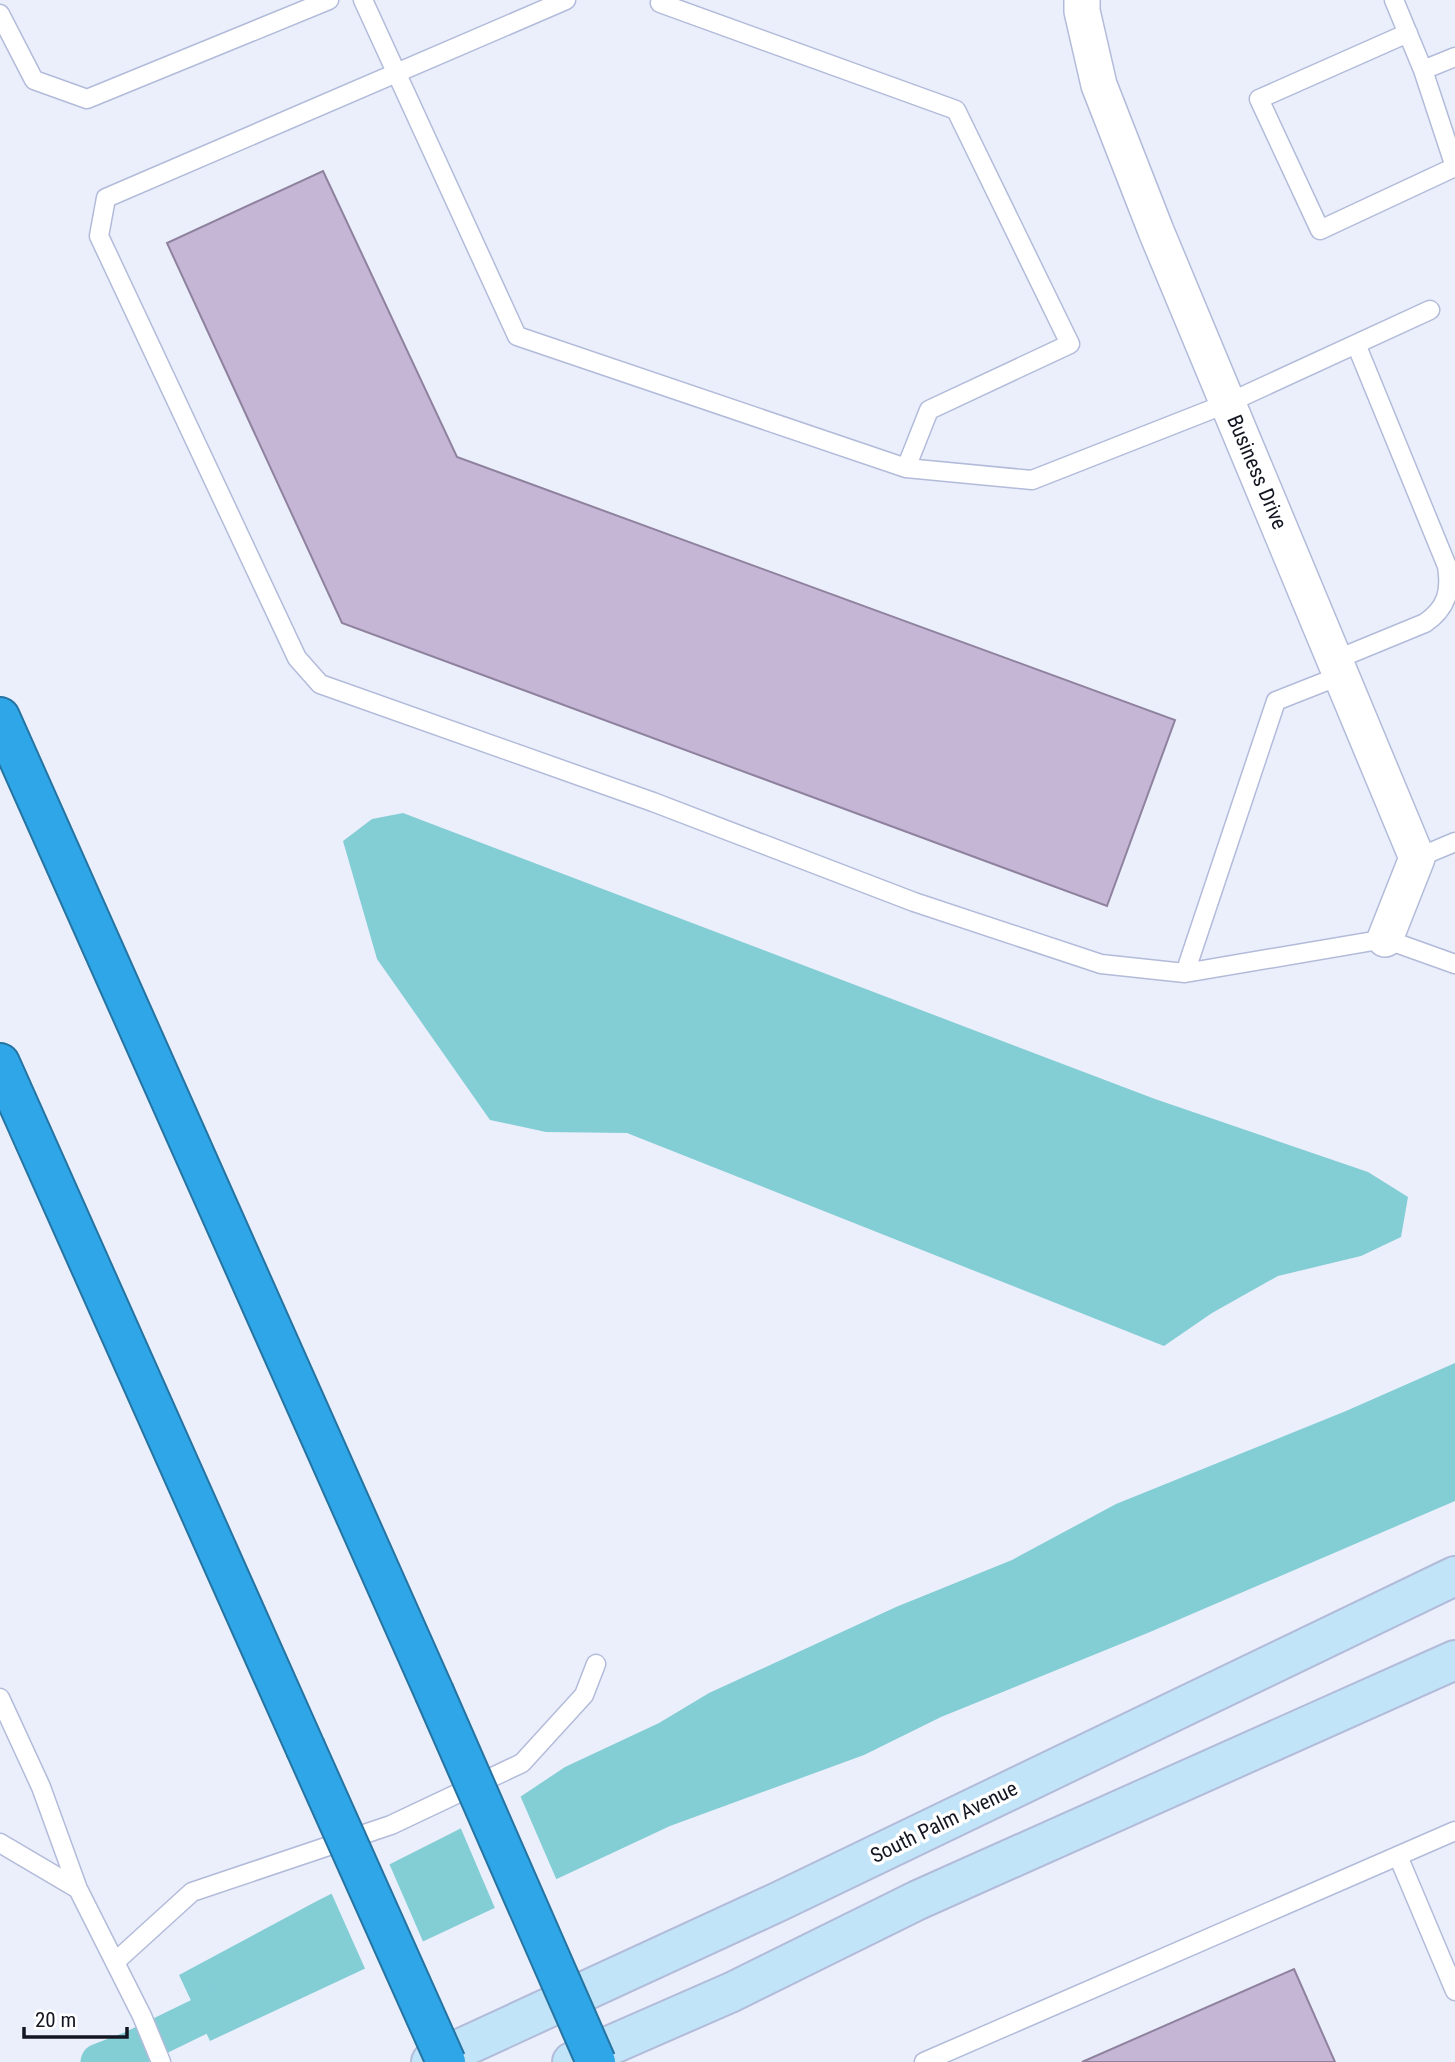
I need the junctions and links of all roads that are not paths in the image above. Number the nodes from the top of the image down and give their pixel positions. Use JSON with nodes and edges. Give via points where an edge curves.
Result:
{"nodes":[{"id":1,"x":329,"y":0,"type":"edge"},
{"id":2,"x":363,"y":0,"type":"edge"},
{"id":3,"x":566,"y":0,"type":"edge"},
{"id":4,"x":1082,"y":0,"type":"edge"},
{"id":5,"x":1394,"y":0,"type":"edge"},
{"id":6,"x":658,"y":1,"type":"edge"},
{"id":7,"x":0,"y":14,"type":"edge"},
{"id":8,"x":1408,"y":33,"type":"junction"},
{"id":9,"x":1455,"y":57,"type":"edge"},
{"id":10,"x":1423,"y":70,"type":"junction"},
{"id":11,"x":397,"y":74,"type":"junction"},
{"id":12,"x":1430,"y":310,"type":"dead end"},
{"id":13,"x":1356,"y":344,"type":"junction"},
{"id":14,"x":1228,"y":403,"type":"junction"},
{"id":15,"x":906,"y":468,"type":"junction"},
{"id":16,"x":1339,"y":668,"type":"junction"},
{"id":17,"x":0,"y":717,"type":"edge"},
{"id":18,"x":1455,"y":842,"type":"edge"},
{"id":19,"x":1417,"y":858,"type":"junction"},
{"id":20,"x":1385,"y":939,"type":"junction"},
{"id":21,"x":1455,"y":964,"type":"edge"},
{"id":22,"x":1185,"y":973,"type":"junction"},
{"id":23,"x":0,"y":1063,"type":"edge"},
{"id":24,"x":1455,"y":1576,"type":"edge"},
{"id":25,"x":1455,"y":1660,"type":"edge"},
{"id":26,"x":596,"y":1664,"type":"dead end"},
{"id":27,"x":0,"y":1698,"type":"edge"},
{"id":28,"x":1455,"y":1832,"type":"edge"},
{"id":29,"x":0,"y":1843,"type":"edge"},
{"id":30,"x":1398,"y":1856,"type":"junction"},
{"id":31,"x":78,"y":1889,"type":"junction"},
{"id":32,"x":115,"y":1962,"type":"junction"},
{"id":33,"x":1455,"y":1991,"type":"edge"},
{"id":34,"x":161,"y":2062,"type":"edge"},
{"id":35,"x":430,"y":2062,"type":"edge"},
{"id":36,"x":446,"y":2062,"type":"edge"},
{"id":37,"x":572,"y":2062,"type":"edge"},
{"id":38,"x":596,"y":2062,"type":"edge"},
{"id":39,"x":924,"y":2062,"type":"edge"}],
"edges":[{"from":1,"to":7,"type":"lane","via":[[87,99],[34,80]]},
{"from":2,"to":11,"type":"lane"},
{"from":3,"to":11,"type":"lane"},
{"from":4,"to":14,"type":"street","name":"Business Drive","via":[[1099,85]]},
{"from":5,"to":8,"type":"lane"},
{"from":6,"to":15,"type":"lane","via":[[956,110],[1070,344],[929,410]]},
{"from":8,"to":10,"type":"lane"},
{"from":8,"to":10,"type":"lane","via":[[1259,99],[1320,230],[1455,167]]},
{"from":9,"to":10,"type":"lane"},
{"from":11,"to":15,"type":"lane","via":[[517,336]]},
{"from":11,"to":22,"type":"lane","via":[[106,198],[99,236],[297,658],[320,684],[653,802],[914,902],[1101,964]]},
{"from":12,"to":13,"type":"lane"},
{"from":13,"to":14,"type":"lane"},
{"from":13,"to":16,"type":"lane","via":[[1450,582],[1448,598],[1438,614]]},
{"from":14,"to":15,"type":"lane","via":[[1032,480]]},
{"from":14,"to":16,"type":"street","name":"Business Drive"},
{"from":16,"to":19,"type":"street","name":"Business Drive"},
{"from":16,"to":22,"type":"lane","via":[[1276,701]]},
{"from":17,"to":38,"type":"highway","bridge":true},
{"from":18,"to":19,"type":"lane"},
{"from":19,"to":20,"type":"street"},
{"from":20,"to":21,"type":"lane"},
{"from":20,"to":22,"type":"lane"},
{"from":23,"to":36,"type":"highway","bridge":true},
{"from":24,"to":35,"type":"main road","name":"South Palm Avenue","via":[[793,1895]]},
{"from":25,"to":37,"type":"main road","via":[[918,1900],[732,1992]]},
{"from":26,"to":32,"type":"lane","via":[[584,1696],[522,1763],[391,1825],[192,1892]]},
{"from":27,"to":31,"type":"lane","via":[[41,1787]]},
{"from":28,"to":30,"type":"lane"},
{"from":29,"to":31,"type":"lane"},
{"from":30,"to":33,"type":"lane"},
{"from":30,"to":39,"type":"lane"},
{"from":31,"to":32,"type":"lane"},
{"from":32,"to":34,"type":"lane"}]}
